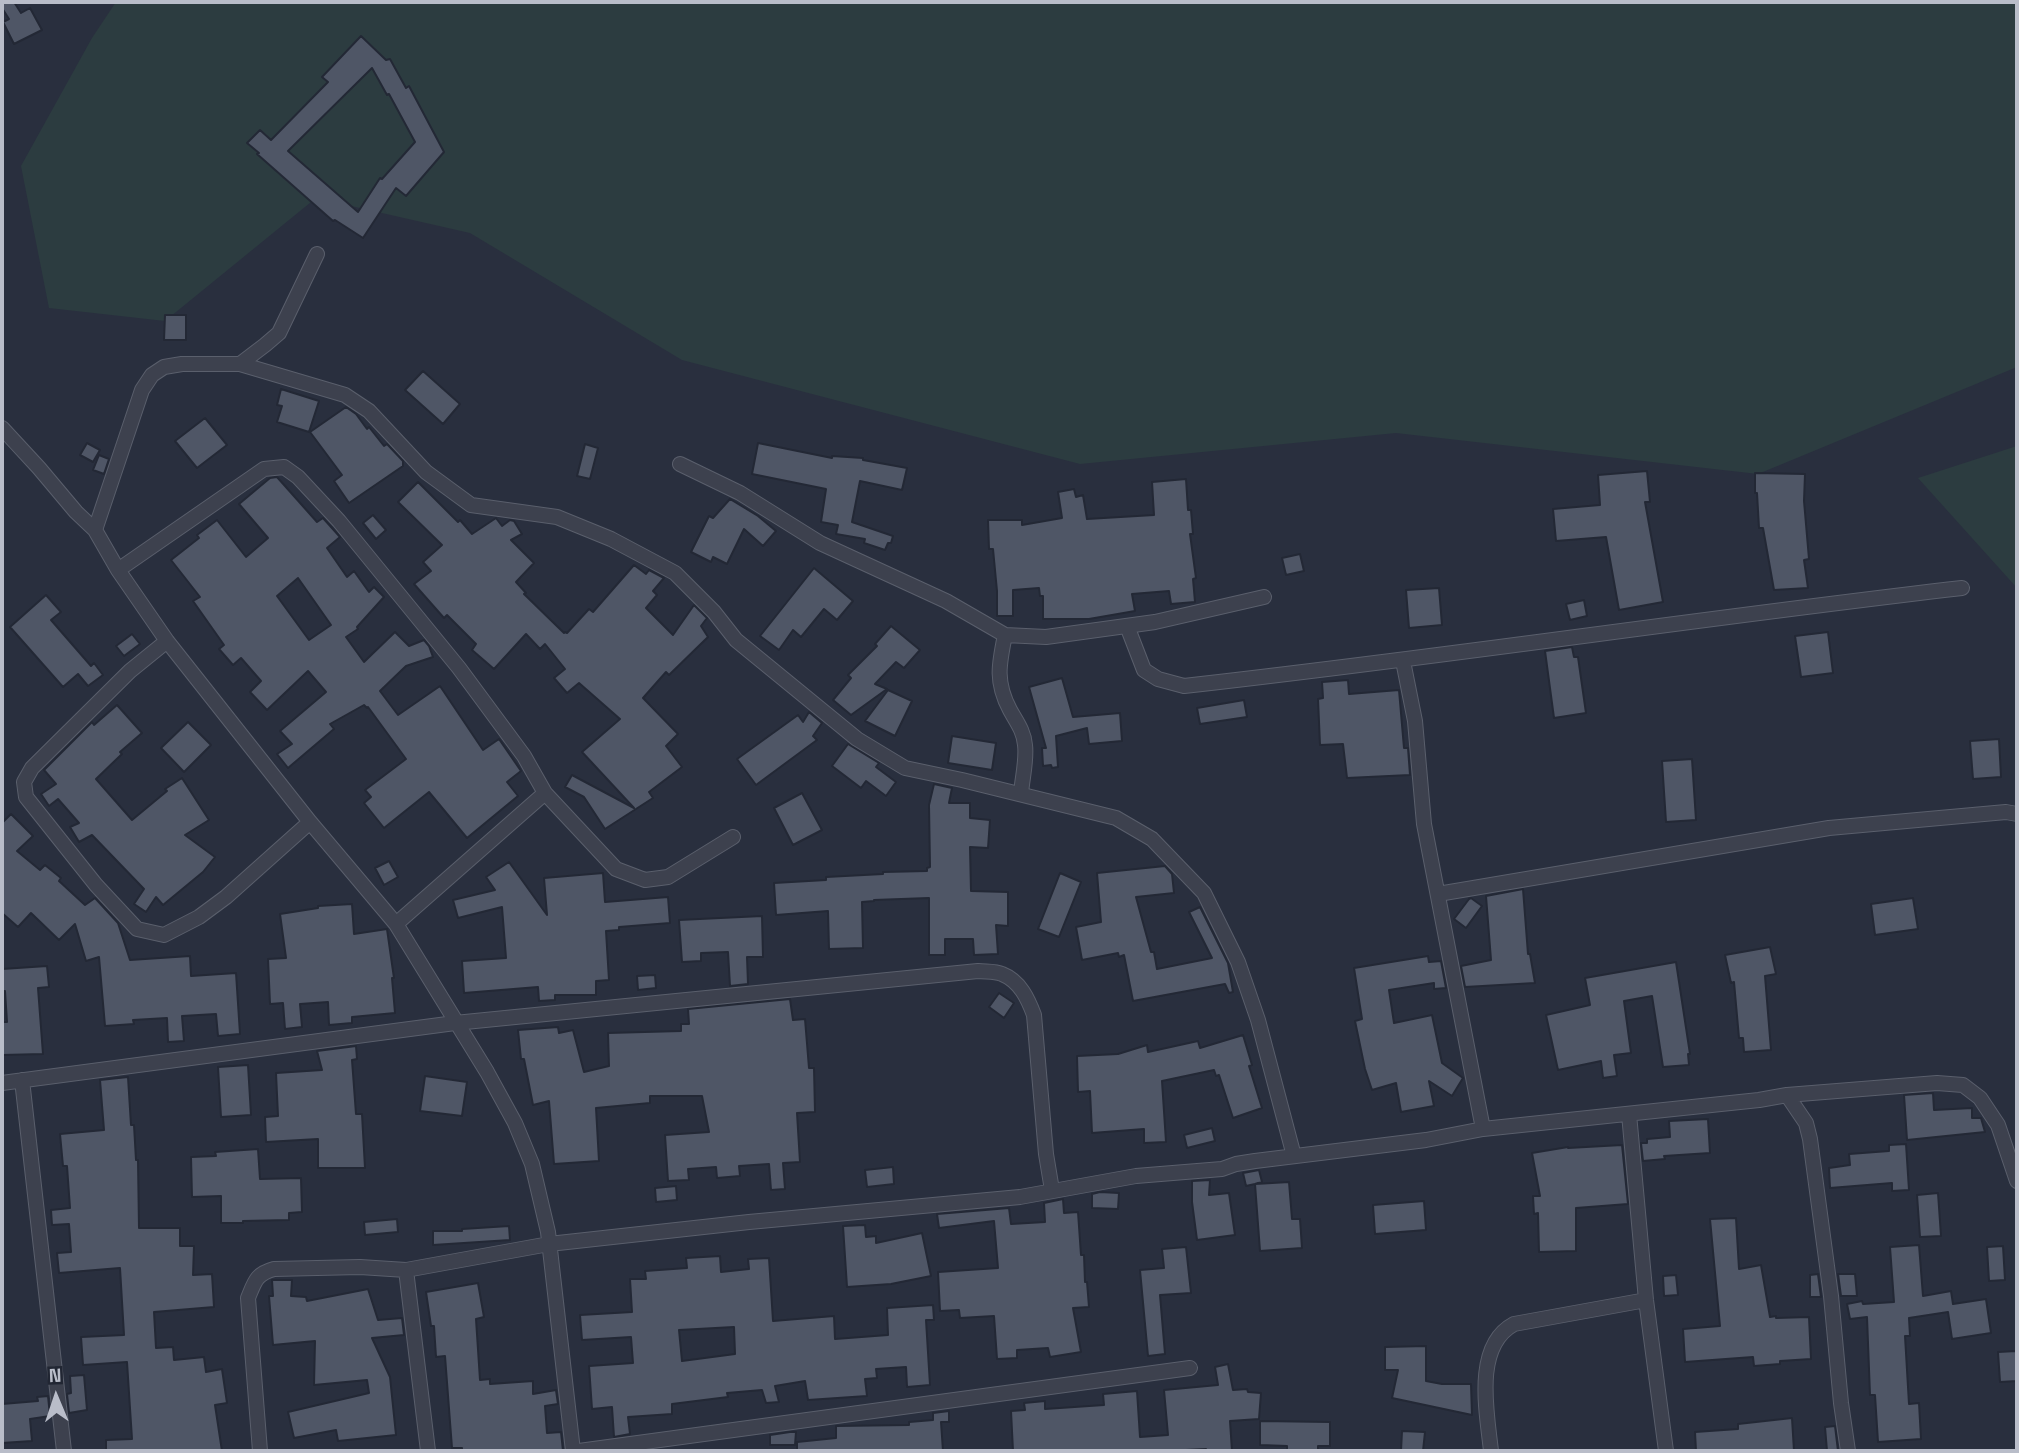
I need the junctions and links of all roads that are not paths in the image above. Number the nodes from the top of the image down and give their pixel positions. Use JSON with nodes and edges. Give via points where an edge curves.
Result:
{"nodes":[{"id":1,"x":317,"y":254,"type":"dead end"},
{"id":2,"x":240,"y":363,"type":"junction"},
{"id":3,"x":2,"y":428,"type":"edge"},
{"id":4,"x":680,"y":464,"type":"dead end"},
{"id":5,"x":95,"y":530,"type":"junction"},
{"id":6,"x":118,"y":570,"type":"junction"},
{"id":7,"x":1962,"y":588,"type":"dead end"},
{"id":8,"x":1264,"y":597,"type":"dead end"},
{"id":9,"x":1127,"y":626,"type":"junction"},
{"id":10,"x":1005,"y":635,"type":"junction"},
{"id":11,"x":167,"y":641,"type":"junction"},
{"id":12,"x":1403,"y":661,"type":"junction"},
{"id":13,"x":545,"y":793,"type":"junction"},
{"id":14,"x":1021,"y":794,"type":"junction"},
{"id":15,"x":2017,"y":814,"type":"edge"},
{"id":16,"x":310,"y":822,"type":"junction"},
{"id":17,"x":733,"y":837,"type":"dead end"},
{"id":18,"x":1438,"y":894,"type":"junction"},
{"id":19,"x":396,"y":924,"type":"junction"},
{"id":20,"x":455,"y":1023,"type":"junction"},
{"id":21,"x":22,"y":1080,"type":"junction"},
{"id":22,"x":2,"y":1083,"type":"edge"},
{"id":23,"x":1787,"y":1095,"type":"junction"},
{"id":24,"x":1629,"y":1114,"type":"junction"},
{"id":25,"x":1483,"y":1129,"type":"junction"},
{"id":26,"x":1294,"y":1156,"type":"junction"},
{"id":27,"x":2017,"y":1181,"type":"edge"},
{"id":28,"x":1052,"y":1190,"type":"junction"},
{"id":29,"x":549,"y":1244,"type":"junction"},
{"id":30,"x":406,"y":1270,"type":"junction"},
{"id":31,"x":1646,"y":1300,"type":"junction"},
{"id":32,"x":1190,"y":1368,"type":"dead end"},
{"id":33,"x":64,"y":1451,"type":"edge"},
{"id":34,"x":260,"y":1451,"type":"edge"},
{"id":35,"x":428,"y":1451,"type":"edge"},
{"id":36,"x":573,"y":1451,"type":"edge"},
{"id":37,"x":579,"y":1451,"type":"edge"},
{"id":38,"x":1491,"y":1451,"type":"edge"},
{"id":39,"x":1666,"y":1451,"type":"edge"},
{"id":40,"x":1848,"y":1451,"type":"edge"}],
"edges":[{"from":1,"to":2,"type":"street","via":[[279,333]]},
{"from":2,"to":5,"type":"street","via":[[182,364],[152,375],[142,390]]},
{"from":2,"to":14,"type":"street","via":[[345,395],[369,411],[426,472],[471,505],[557,517],[675,573],[736,640],[857,739],[905,768]]},
{"from":3,"to":5,"type":"street"},
{"from":4,"to":10,"type":"street","via":[[740,493],[820,543],[946,601]]},
{"from":5,"to":6,"type":"street"},
{"from":6,"to":11,"type":"street"},
{"from":6,"to":13,"type":"street","via":[[264,469],[284,467],[340,521],[429,630],[524,756]]},
{"from":7,"to":12,"type":"street"},
{"from":8,"to":9,"type":"street"},
{"from":9,"to":10,"type":"street","via":[[1046,637]]},
{"from":9,"to":12,"type":"street","via":[[1144,670],[1184,686]]},
{"from":10,"to":14,"type":"street","via":[[999,688],[1019,723],[1025,745]]},
{"from":11,"to":16,"type":"street"},
{"from":11,"to":16,"type":"street","via":[[130,671],[32,768],[24,782],[33,807],[137,929],[164,935],[226,897]]},
{"from":12,"to":18,"type":"street"},
{"from":13,"to":17,"type":"street","via":[[615,869],[645,880],[668,877]]},
{"from":13,"to":19,"type":"street"},
{"from":14,"to":26,"type":"street","via":[[1116,818],[1152,839],[1204,893],[1238,962],[1258,1020]]},
{"from":15,"to":18,"type":"street","via":[[1829,828]]},
{"from":16,"to":19,"type":"street"},
{"from":18,"to":25,"type":"street"},
{"from":19,"to":20,"type":"street"},
{"from":20,"to":21,"type":"street"},
{"from":20,"to":28,"type":"street","via":[[964,972],[1001,974],[1028,998],[1034,1015]]},
{"from":20,"to":29,"type":"street","via":[[515,1123],[532,1164]]},
{"from":21,"to":22,"type":"street"},
{"from":21,"to":33,"type":"street"},
{"from":23,"to":24,"type":"street"},
{"from":23,"to":27,"type":"street","via":[[1963,1085],[1980,1098],[1998,1125]]},
{"from":23,"to":40,"type":"street","via":[[1806,1123],[1810,1139]]},
{"from":24,"to":25,"type":"street"},
{"from":24,"to":31,"type":"street"},
{"from":25,"to":26,"type":"street"},
{"from":26,"to":28,"type":"street"},
{"from":28,"to":29,"type":"street","via":[[1020,1197]]},
{"from":29,"to":30,"type":"street"},
{"from":29,"to":36,"type":"street"},
{"from":30,"to":34,"type":"street","via":[[360,1267],[261,1273],[248,1297]]},
{"from":30,"to":35,"type":"street"},
{"from":31,"to":38,"type":"street","via":[[1514,1324],[1503,1330],[1487,1365]]},
{"from":31,"to":39,"type":"street"},
{"from":32,"to":37,"type":"street"}]}
